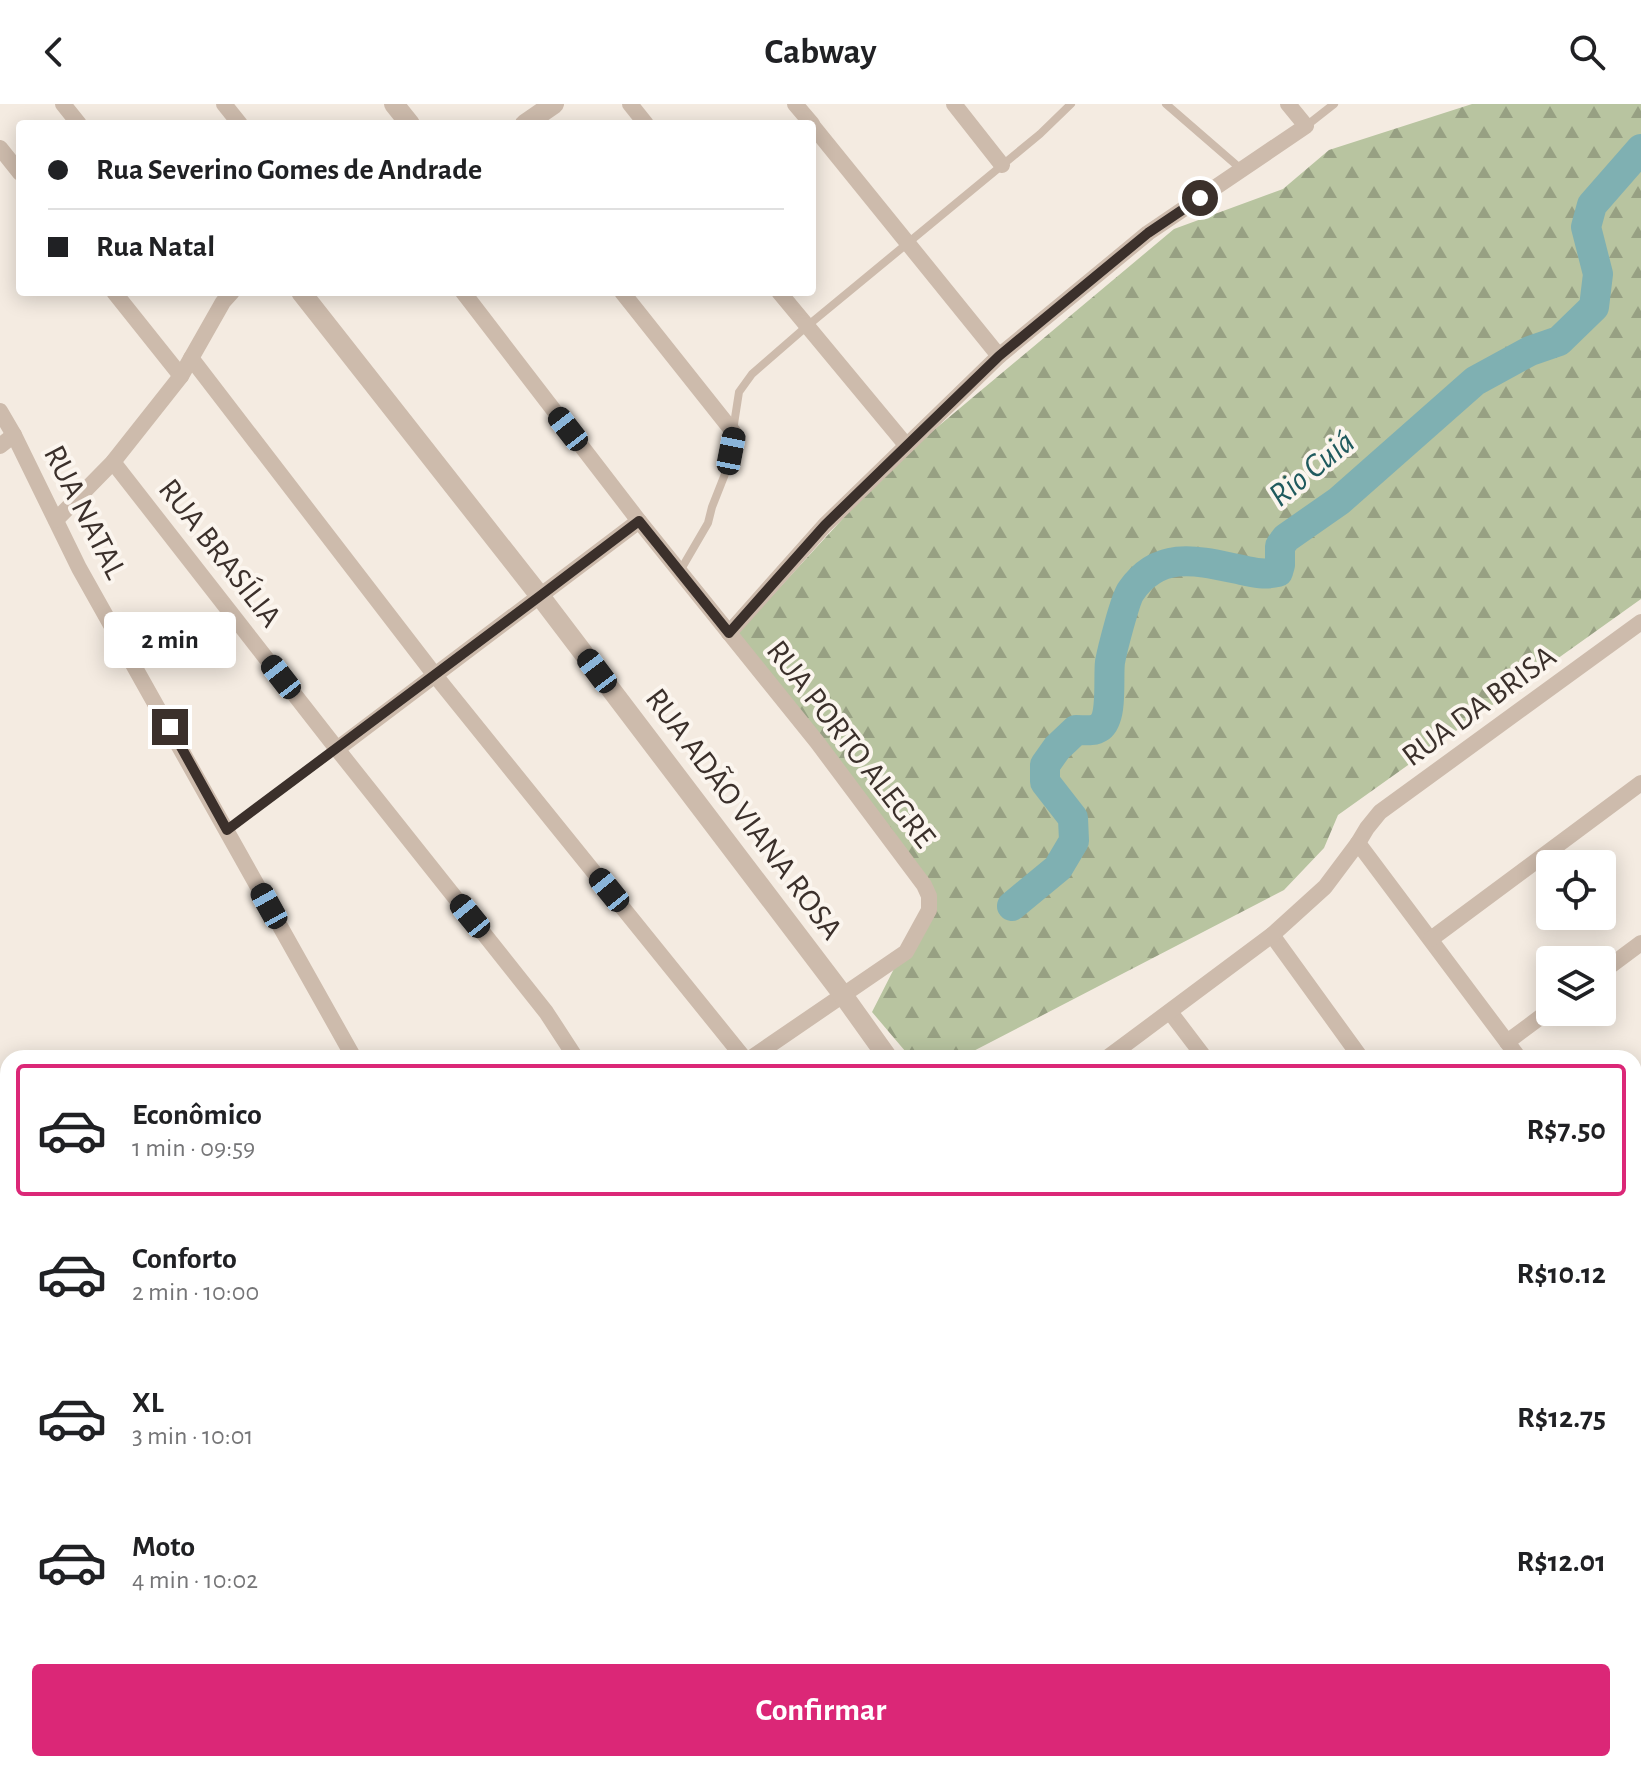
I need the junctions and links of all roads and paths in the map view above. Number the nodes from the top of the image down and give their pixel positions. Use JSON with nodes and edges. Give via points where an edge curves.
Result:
{"nodes":[{"id":1,"x":63,"y":104,"type":"edge"},
{"id":2,"x":224,"y":104,"type":"edge"},
{"id":3,"x":394,"y":104,"type":"edge"},
{"id":4,"x":554,"y":104,"type":"edge"},
{"id":5,"x":630,"y":104,"type":"edge"},
{"id":6,"x":795,"y":104,"type":"edge"},
{"id":7,"x":954,"y":104,"type":"edge"},
{"id":8,"x":1071,"y":104,"type":"edge"},
{"id":9,"x":1166,"y":104,"type":"edge"},
{"id":10,"x":1288,"y":104,"type":"edge"},
{"id":11,"x":1334,"y":104,"type":"edge"},
{"id":12,"x":76,"y":120,"type":"edge"},
{"id":13,"x":237,"y":120,"type":"edge"},
{"id":14,"x":407,"y":120,"type":"edge"},
{"id":15,"x":531,"y":120,"type":"edge"},
{"id":16,"x":643,"y":120,"type":"edge"},
{"id":17,"x":809,"y":120,"type":"edge"},
{"id":18,"x":1306,"y":126,"type":"junction"},
{"id":19,"x":816,"y":129,"type":"edge"},
{"id":20,"x":0,"y":148,"type":"edge"},
{"id":21,"x":1002,"y":165,"type":"junction"},
{"id":22,"x":16,"y":168,"type":"edge"},
{"id":23,"x":1242,"y":170,"type":"junction"},
{"id":24,"x":908,"y":244,"type":"junction"},
{"id":25,"x":117,"y":296,"type":"edge"},
{"id":26,"x":222,"y":296,"type":"edge"},
{"id":27,"x":304,"y":296,"type":"edge"},
{"id":28,"x":466,"y":296,"type":"edge"},
{"id":29,"x":625,"y":296,"type":"edge"},
{"id":30,"x":782,"y":296,"type":"edge"},
{"id":31,"x":806,"y":327,"type":"junction"},
{"id":32,"x":999,"y":356,"type":"junction"},
{"id":33,"x":191,"y":358,"type":"junction"},
{"id":34,"x":181,"y":376,"type":"junction"},
{"id":35,"x":0,"y":411,"type":"edge"},
{"id":36,"x":734,"y":433,"type":"junction"},
{"id":37,"x":14,"y":435,"type":"junction"},
{"id":38,"x":906,"y":445,"type":"junction"},
{"id":39,"x":0,"y":446,"type":"edge"},
{"id":40,"x":113,"y":462,"type":"junction"},
{"id":41,"x":56,"y":520,"type":"junction"},
{"id":42,"x":639,"y":521,"type":"junction"},
{"id":43,"x":679,"y":571,"type":"junction"},
{"id":44,"x":540,"y":596,"type":"junction"},
{"id":45,"x":1641,"y":622,"type":"edge"},
{"id":46,"x":729,"y":633,"type":"junction"},
{"id":47,"x":434,"y":674,"type":"junction"},
{"id":48,"x":337,"y":749,"type":"junction"},
{"id":49,"x":1641,"y":783,"type":"edge"},
{"id":50,"x":227,"y":830,"type":"junction"},
{"id":51,"x":1358,"y":843,"type":"junction"},
{"id":52,"x":1272,"y":935,"type":"junction"},
{"id":53,"x":1431,"y":939,"type":"junction"},
{"id":54,"x":1641,"y":943,"type":"edge"},
{"id":55,"x":1616,"y":962,"type":"edge"},
{"id":56,"x":843,"y":995,"type":"junction"},
{"id":57,"x":1170,"y":1012,"type":"junction"},
{"id":58,"x":1536,"y":1020,"type":"edge"},
{"id":59,"x":1507,"y":1042,"type":"junction"},
{"id":60,"x":350,"y":1050,"type":"edge"},
{"id":61,"x":571,"y":1050,"type":"edge"},
{"id":62,"x":738,"y":1050,"type":"edge"},
{"id":63,"x":763,"y":1050,"type":"edge"},
{"id":64,"x":882,"y":1050,"type":"edge"},
{"id":65,"x":1118,"y":1050,"type":"edge"},
{"id":66,"x":1199,"y":1050,"type":"edge"},
{"id":67,"x":1355,"y":1050,"type":"edge"},
{"id":68,"x":1513,"y":1050,"type":"edge"}],
"edges":[{"from":1,"to":12,"type":"street"},
{"from":2,"to":13,"type":"street"},
{"from":3,"to":14,"type":"street"},
{"from":4,"to":15,"type":"street"},
{"from":5,"to":16,"type":"street"},
{"from":6,"to":17,"type":"street"},
{"from":7,"to":21,"type":"street"},
{"from":8,"to":21,"type":"lane"},
{"from":9,"to":23,"type":"lane"},
{"from":10,"to":18,"type":"street"},
{"from":11,"to":18,"type":"lane"},
{"from":18,"to":23,"type":"street"},
{"from":19,"to":24,"type":"street"},
{"from":20,"to":22,"type":"street"},
{"from":21,"to":24,"type":"lane"},
{"from":23,"to":32,"type":"street","via":[[1148,233]]},
{"from":24,"to":31,"type":"lane"},
{"from":24,"to":32,"type":"street"},
{"from":25,"to":34,"type":"street"},
{"from":26,"to":33,"type":"street"},
{"from":27,"to":44,"type":"street","name":"RUA ADÃO VIANA ROSA"},
{"from":28,"to":42,"type":"street","name":"RUA PORTO ALEGRE"},
{"from":29,"to":36,"type":"street"},
{"from":30,"to":31,"type":"street"},
{"from":31,"to":36,"type":"lane","via":[[745,383],[736,404]]},
{"from":31,"to":38,"type":"street"},
{"from":32,"to":38,"type":"street"},
{"from":33,"to":34,"type":"street"},
{"from":33,"to":47,"type":"street"},
{"from":34,"to":40,"type":"street"},
{"from":35,"to":37,"type":"street","name":"RUA NATAL"},
{"from":36,"to":43,"type":"lane","via":[[708,523]]},
{"from":37,"to":39,"type":"street"},
{"from":37,"to":41,"type":"street","name":"RUA NATAL"},
{"from":38,"to":46,"type":"street","via":[[825,525]]},
{"from":40,"to":41,"type":"street"},
{"from":40,"to":48,"type":"street","name":"RUA BRASÍLIA"},
{"from":41,"to":50,"type":"street","name":"RUA NATAL"},
{"from":42,"to":43,"type":"street","name":"RUA PORTO ALEGRE"},
{"from":42,"to":44,"type":"street"},
{"from":43,"to":46,"type":"street","name":"RUA PORTO ALEGRE"},
{"from":44,"to":47,"type":"street"},
{"from":44,"to":56,"type":"street","name":"RUA ADÃO VIANA ROSA"},
{"from":45,"to":51,"type":"street","name":"RUA DA BRISA","via":[[1380,812]]},
{"from":46,"to":56,"type":"street","name":"RUA PORTO ALEGRE","via":[[817,742],[929,896],[929,910],[906,952]]},
{"from":47,"to":48,"type":"street"},
{"from":47,"to":62,"type":"street"},
{"from":48,"to":50,"type":"lane"},
{"from":48,"to":61,"type":"street","name":"RUA BRASÍLIA"},
{"from":49,"to":53,"type":"street"},
{"from":50,"to":60,"type":"street","name":"RUA NATAL"},
{"from":51,"to":52,"type":"street","name":"RUA DA BRISA","via":[[1325,887]]},
{"from":51,"to":53,"type":"street"},
{"from":52,"to":57,"type":"street","name":"RUA DA BRISA"},
{"from":52,"to":67,"type":"street"},
{"from":53,"to":59,"type":"street"},
{"from":54,"to":55,"type":"street"},
{"from":56,"to":63,"type":"street"},
{"from":56,"to":64,"type":"street","name":"RUA ADÃO VIANA ROSA"},
{"from":57,"to":65,"type":"street","name":"RUA DA BRISA"},
{"from":57,"to":66,"type":"street"},
{"from":58,"to":59,"type":"street"},
{"from":59,"to":68,"type":"street"}]}
